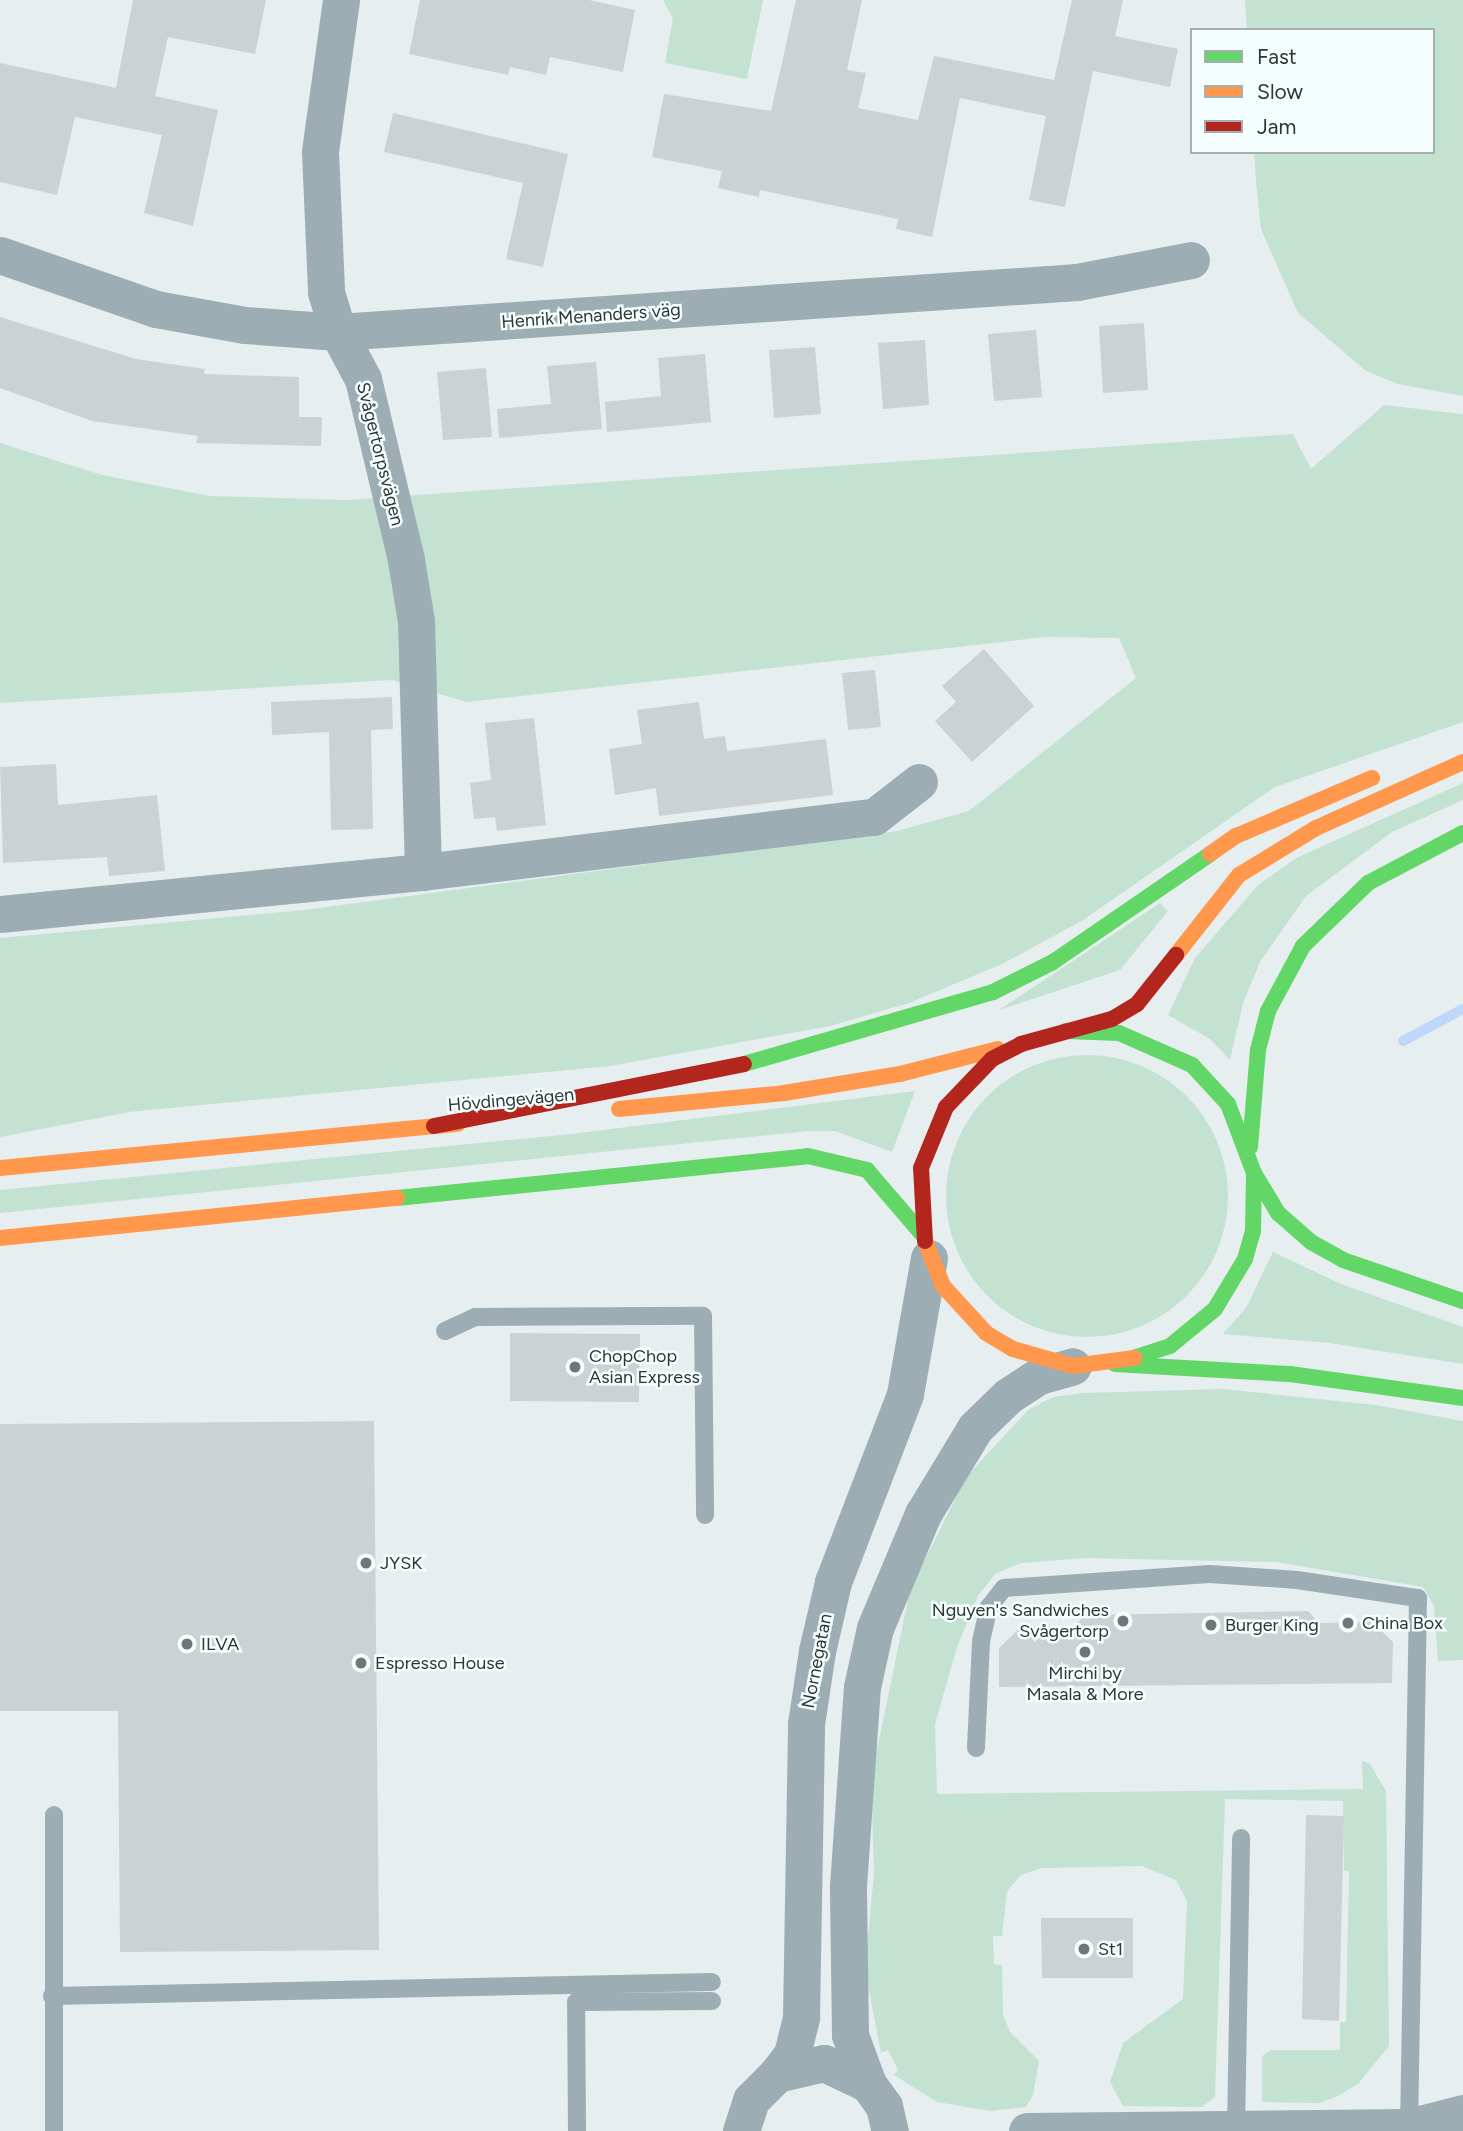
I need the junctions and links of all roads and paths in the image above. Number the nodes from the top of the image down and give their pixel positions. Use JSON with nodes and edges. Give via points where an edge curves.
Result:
{"nodes":[{"id":1,"x":341,"y":0,"type":"edge"},
{"id":2,"x":0,"y":255,"type":"edge"},
{"id":3,"x":1191,"y":260,"type":"dead end"},
{"id":4,"x":338,"y":332,"type":"junction"},
{"id":5,"x":1463,"y":759,"type":"edge"},
{"id":6,"x":919,"y":782,"type":"dead end"},
{"id":7,"x":1463,"y":833,"type":"edge"},
{"id":8,"x":423,"y":872,"type":"junction"},
{"id":9,"x":0,"y":915,"type":"edge"},
{"id":10,"x":1066,"y":1031,"type":"junction"},
{"id":11,"x":1021,"y":1044,"type":"junction"},
{"id":12,"x":433,"y":1126,"type":"junction"},
{"id":13,"x":1250,"y":1152,"type":"junction"},
{"id":14,"x":0,"y":1168,"type":"edge"},
{"id":15,"x":1254,"y":1173,"type":"junction"},
{"id":16,"x":0,"y":1238,"type":"edge"},
{"id":17,"x":926,"y":1246,"type":"junction"},
{"id":18,"x":1463,"y":1301,"type":"edge"},
{"id":19,"x":445,"y":1331,"type":"dead end"},
{"id":20,"x":1115,"y":1364,"type":"junction"},
{"id":21,"x":1073,"y":1366,"type":"junction"},
{"id":22,"x":1463,"y":1398,"type":"edge"},
{"id":23,"x":705,"y":1515,"type":"dead end"},
{"id":24,"x":976,"y":1748,"type":"dead end"},
{"id":25,"x":54,"y":1815,"type":"dead end"},
{"id":26,"x":1241,"y":1838,"type":"dead end"},
{"id":27,"x":712,"y":1982,"type":"dead end"},
{"id":28,"x":52,"y":1996,"type":"junction"},
{"id":29,"x":712,"y":2001,"type":"dead end"},
{"id":30,"x":777,"y":2074,"type":"junction"},
{"id":31,"x":868,"y":2084,"type":"junction"},
{"id":32,"x":1463,"y":2113,"type":"edge"},
{"id":33,"x":1409,"y":2127,"type":"junction"},
{"id":34,"x":1236,"y":2130,"type":"edge"},
{"id":35,"x":54,"y":2131,"type":"edge"},
{"id":36,"x":577,"y":2131,"type":"edge"},
{"id":37,"x":741,"y":2131,"type":"edge"},
{"id":38,"x":891,"y":2131,"type":"edge"},
{"id":39,"x":1027,"y":2131,"type":"edge"}],
"edges":[{"from":1,"to":4,"type":"street","name":"Svågertorpsvägen","via":[[320,152],[326,292]]},
{"from":2,"to":4,"type":"street","name":"Henrik Menanders väg","via":[[156,309],[245,325]]},
{"from":3,"to":4,"type":"street","name":"Henrik Menanders väg","via":[[1077,282]]},
{"from":4,"to":8,"type":"street","name":"Svågertorpsvägen","via":[[363,379],[414,609]]},
{"from":5,"to":10,"type":"main road","name":"Hövdingevägen","via":[[1374,800],[1239,875],[1137,1004],[1112,1018]]},
{"from":5,"to":12,"type":"main road","via":[[1377,776],[1278,814],[1236,836],[1052,962],[922,1018],[775,1058]]},
{"from":6,"to":8,"type":"street","via":[[874,817]]},
{"from":7,"to":13,"type":"main road","via":[[1368,883],[1331,913],[1303,946],[1268,1011],[1258,1050]]},
{"from":8,"to":9,"type":"street"},
{"from":10,"to":11,"type":"main road","name":"Hövdingevägen"},
{"from":10,"to":13,"type":"main road","via":[[1119,1032],[1192,1065],[1227,1104]]},
{"from":11,"to":12,"type":"main road","name":"Hövdingevägen","via":[[900,1074],[784,1093]]},
{"from":11,"to":17,"type":"main road","via":[[966,1081],[930,1136],[921,1168]]},
{"from":12,"to":14,"type":"main road","name":"Hövdingevägen"},
{"from":13,"to":15,"type":"main road"},
{"from":15,"to":18,"type":"main road","via":[[1278,1213],[1311,1242],[1343,1260]]},
{"from":15,"to":20,"type":"main road","via":[[1253,1231],[1245,1259],[1220,1301],[1170,1346]]},
{"from":16,"to":17,"type":"main road","via":[[808,1156],[867,1170]]},
{"from":17,"to":21,"type":"main road","via":[[943,1286],[986,1333],[1013,1349]]},
{"from":17,"to":30,"type":"street","name":"Nornegatan","via":[[905,1394],[833,1582],[817,1651],[806,1724],[801,2017],[792,2054]]},
{"from":19,"to":23,"type":"lane","via":[[475,1317],[703,1316]]},
{"from":20,"to":21,"type":"main road"},
{"from":20,"to":22,"type":"main road","via":[[1303,1375]]},
{"from":21,"to":31,"type":"street","via":[[1029,1383],[975,1428],[917,1524],[875,1628],[862,1687],[848,1886],[850,2035]]},
{"from":24,"to":33,"type":"lane","via":[[981,1641],[989,1606],[1004,1588],[1210,1574],[1297,1580],[1418,1598]]},
{"from":25,"to":28,"type":"lane"},
{"from":26,"to":34,"type":"lane"},
{"from":27,"to":28,"type":"lane"},
{"from":28,"to":35,"type":"lane"},
{"from":29,"to":36,"type":"lane","via":[[576,2002]]},
{"from":30,"to":31,"type":"street","via":[[824,2063]]},
{"from":30,"to":37,"type":"street","name":"Nornegatan","via":[[751,2100]]},
{"from":31,"to":38,"type":"street","via":[[884,2106]]},
{"from":32,"to":33,"type":"street"},
{"from":33,"to":34,"type":"street"},
{"from":34,"to":39,"type":"street"}]}
